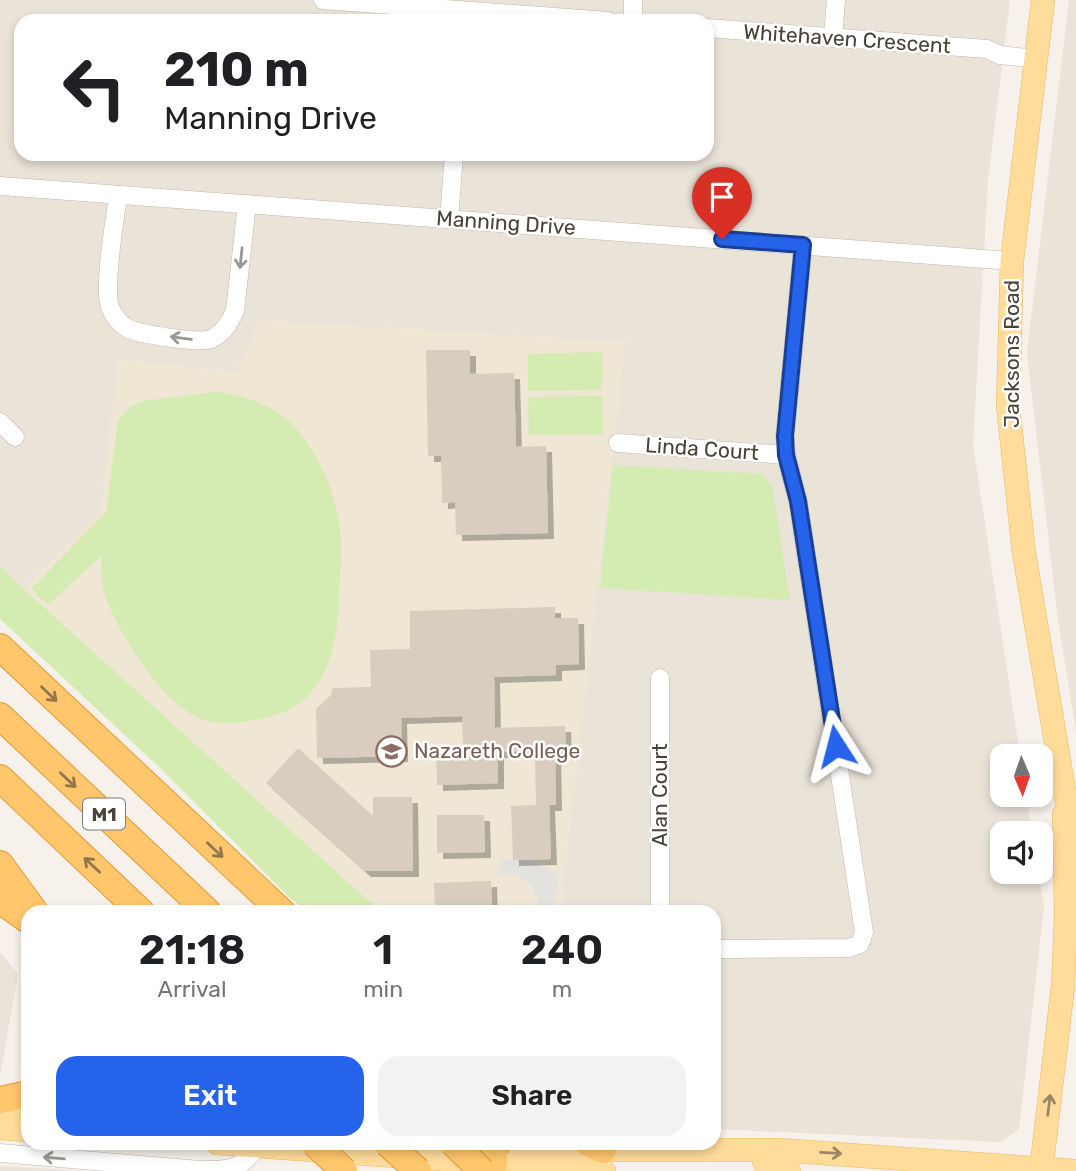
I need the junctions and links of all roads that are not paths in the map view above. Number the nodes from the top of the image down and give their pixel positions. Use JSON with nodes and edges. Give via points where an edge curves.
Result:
{"nodes":[{"id":1,"x":323,"y":0,"type":"edge"},
{"id":2,"x":836,"y":0,"type":"edge"},
{"id":3,"x":1043,"y":0,"type":"edge"},
{"id":4,"x":446,"y":14,"type":"edge"},
{"id":5,"x":714,"y":29,"type":"edge"},
{"id":6,"x":833,"y":38,"type":"junction"},
{"id":7,"x":1037,"y":53,"type":"junction"},
{"id":8,"x":453,"y":161,"type":"edge"},
{"id":9,"x":0,"y":186,"type":"edge"},
{"id":10,"x":118,"y":195,"type":"junction"},
{"id":11,"x":247,"y":204,"type":"junction"},
{"id":12,"x":449,"y":219,"type":"junction"},
{"id":13,"x":803,"y":245,"type":"junction"},
{"id":14,"x":1012,"y":261,"type":"junction"},
{"id":15,"x":0,"y":422,"type":"edge"},
{"id":16,"x":15,"y":437,"type":"dead end"},
{"id":17,"x":618,"y":443,"type":"dead end"},
{"id":18,"x":786,"y":455,"type":"junction"},
{"id":19,"x":0,"y":647,"type":"edge"},
{"id":20,"x":660,"y":678,"type":"dead end"},
{"id":21,"x":0,"y":716,"type":"edge"},
{"id":22,"x":0,"y":778,"type":"edge"},
{"id":23,"x":1064,"y":790,"type":"junction"},
{"id":24,"x":1076,"y":834,"type":"edge"},
{"id":25,"x":0,"y":864,"type":"edge"},
{"id":26,"x":0,"y":900,"type":"edge"},
{"id":27,"x":30,"y":905,"type":"edge"},
{"id":28,"x":134,"y":905,"type":"edge"},
{"id":29,"x":201,"y":905,"type":"edge"},
{"id":30,"x":275,"y":905,"type":"edge"},
{"id":31,"x":660,"y":905,"type":"edge"},
{"id":32,"x":21,"y":915,"type":"edge"},
{"id":33,"x":721,"y":949,"type":"edge"},
{"id":34,"x":21,"y":1096,"type":"edge"},
{"id":35,"x":0,"y":1100,"type":"edge"},
{"id":36,"x":0,"y":1108,"type":"edge"},
{"id":37,"x":21,"y":1110,"type":"edge"},
{"id":38,"x":0,"y":1128,"type":"edge"},
{"id":39,"x":21,"y":1130,"type":"edge"},
{"id":40,"x":256,"y":1150,"type":"edge"},
{"id":41,"x":322,"y":1150,"type":"edge"},
{"id":42,"x":342,"y":1150,"type":"edge"},
{"id":43,"x":395,"y":1150,"type":"edge"},
{"id":44,"x":469,"y":1150,"type":"edge"},
{"id":45,"x":564,"y":1150,"type":"edge"},
{"id":46,"x":779,"y":1150,"type":"junction"},
{"id":47,"x":0,"y":1153,"type":"edge"},
{"id":48,"x":598,"y":1155,"type":"edge"},
{"id":49,"x":490,"y":1159,"type":"edge"},
{"id":50,"x":1041,"y":1169,"type":"edge"},
{"id":51,"x":344,"y":1171,"type":"edge"},
{"id":52,"x":418,"y":1171,"type":"edge"},
{"id":53,"x":789,"y":1171,"type":"edge"},
{"id":54,"x":1075,"y":1171,"type":"edge"}],
"edges":[{"from":1,"to":4,"type":"street"},
{"from":2,"to":6,"type":"street"},
{"from":3,"to":7,"type":"main road","name":"Jacksons Road"},
{"from":5,"to":6,"type":"street","name":"Whitehaven Crescent"},
{"from":6,"to":7,"type":"street","name":"Whitehaven Crescent","via":[[987,49],[1000,55]]},
{"from":7,"to":14,"type":"main road","name":"Jacksons Road"},
{"from":8,"to":12,"type":"street"},
{"from":9,"to":10,"type":"street","name":"Manning Drive"},
{"from":10,"to":11,"type":"street","name":"Manning Drive"},
{"from":11,"to":10,"type":"street","one_way":true,"via":[[235,311],[227,327],[203,340],[138,332],[123,325],[112,312],[108,292]]},
{"from":11,"to":12,"type":"street","name":"Manning Drive"},
{"from":12,"to":13,"type":"street","name":"Manning Drive"},
{"from":13,"to":14,"type":"street","name":"Manning Drive"},
{"from":13,"to":18,"type":"street","via":[[785,422]]},
{"from":14,"to":23,"type":"main road","name":"Jacksons Road","via":[[1008,406],[1024,553]]},
{"from":15,"to":16,"type":"street"},
{"from":17,"to":18,"type":"street","name":"Linda Court"},
{"from":18,"to":33,"type":"street","via":[[798,501],[864,932],[860,944],[849,948]]},
{"from":19,"to":30,"type":"highway","one_way":true},
{"from":20,"to":31,"type":"street","name":"Alan Court"},
{"from":21,"to":29,"type":"highway","number":"M1","one_way":true},
{"from":28,"to":22,"type":"highway","number":"M1","one_way":true},
{"from":23,"to":24,"type":"main road","name":"Jacksons Road"},
{"from":50,"to":23,"type":"main road","name":"Jacksons Road","one_way":true,"via":[[1063,986]]},
{"from":25,"to":27,"type":"highway"},
{"from":26,"to":32,"type":"highway"},
{"from":34,"to":35,"type":"highway"},
{"from":36,"to":37,"type":"main road"},
{"from":38,"to":39,"type":"main road"},
{"from":40,"to":47,"type":"street","one_way":true,"via":[[233,1170]]},
{"from":41,"to":51,"type":"highway","bridge":true},
{"from":42,"to":49,"type":"main road"},
{"from":43,"to":52,"type":"highway","bridge":true},
{"from":44,"to":49,"type":"highway","bridge":true},
{"from":45,"to":48,"type":"main road"},
{"from":46,"to":48,"type":"main road"},
{"from":46,"to":50,"type":"main road","one_way":true},
{"from":46,"to":53,"type":"main road","via":[[766,1157],[766,1167]]},
{"from":48,"to":49,"type":"main road"},
{"from":50,"to":54,"type":"main road"}]}
